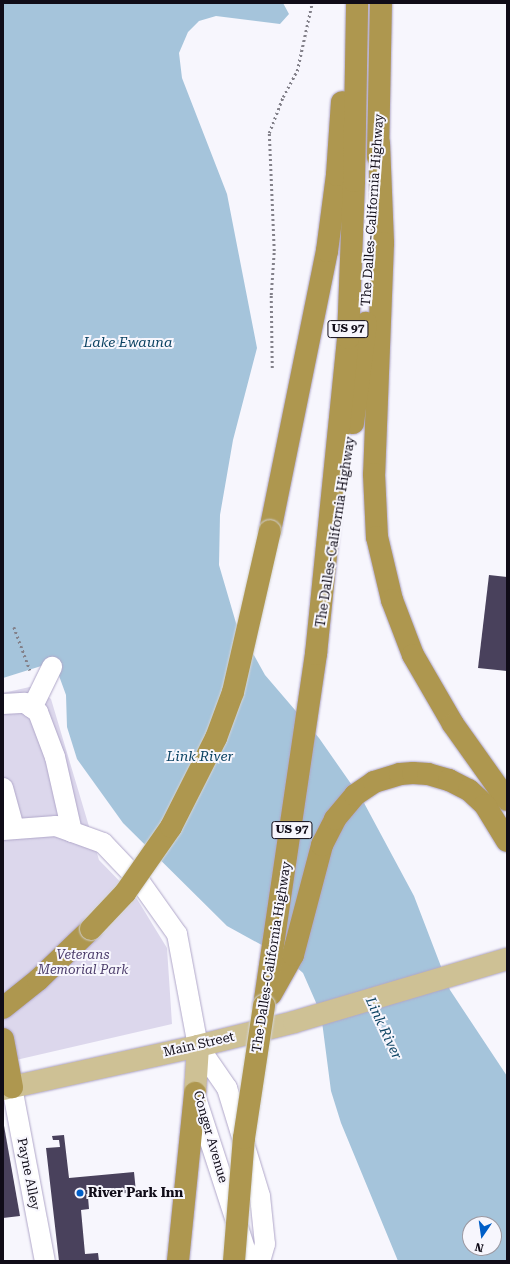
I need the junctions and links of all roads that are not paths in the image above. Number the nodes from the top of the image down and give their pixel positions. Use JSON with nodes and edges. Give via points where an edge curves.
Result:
{"nodes":[{"id":1,"x":346,"y":3,"type":"edge"},
{"id":2,"x":357,"y":3,"type":"edge"},
{"id":3,"x":381,"y":3,"type":"edge"},
{"id":4,"x":379,"y":143,"type":"junction"},
{"id":5,"x":316,"y":654,"type":"junction"},
{"id":6,"x":52,"y":667,"type":"dead end"},
{"id":7,"x":3,"y":704,"type":"edge"},
{"id":8,"x":32,"y":708,"type":"junction"},
{"id":9,"x":3,"y":788,"type":"edge"},
{"id":10,"x":507,"y":800,"type":"edge"},
{"id":11,"x":8,"y":829,"type":"edge"},
{"id":12,"x":72,"y":832,"type":"junction"},
{"id":13,"x":507,"y":841,"type":"edge"},
{"id":14,"x":507,"y":959,"type":"edge"},
{"id":15,"x":264,"y":1006,"type":"junction"},
{"id":16,"x":3,"y":1008,"type":"edge"},
{"id":17,"x":3,"y":1039,"type":"edge"},
{"id":18,"x":198,"y":1046,"type":"junction"},
{"id":19,"x":7,"y":1088,"type":"edge"},
{"id":20,"x":195,"y":1093,"type":"junction"},
{"id":21,"x":45,"y":1261,"type":"edge"},
{"id":22,"x":178,"y":1261,"type":"edge"},
{"id":23,"x":234,"y":1261,"type":"edge"},
{"id":24,"x":249,"y":1261,"type":"edge"},
{"id":25,"x":260,"y":1261,"type":"edge"}],
"edges":[{"from":1,"to":16,"type":"highway","bridge":true,"via":[[346,58],[327,252],[270,531],[237,676],[216,738],[171,827],[125,893],[49,971]]},
{"from":2,"to":5,"type":"highway","name":"The Dalles-California Highway","number":"US 97","via":[[356,128],[348,338]]},
{"from":3,"to":4,"type":"highway","name":"The Dalles-California Highway","number":"US 97"},
{"from":4,"to":5,"type":"highway","name":"The Dalles-California Highway","number":"US 97","via":[[365,336],[337,538]]},
{"from":4,"to":10,"type":"highway","via":[[383,242],[374,474],[377,537],[392,600],[413,655],[453,724]]},
{"from":5,"to":15,"type":"highway","name":"The Dalles-California Highway","number":"US 97"},
{"from":6,"to":8,"type":"street"},
{"from":7,"to":8,"type":"street","via":[[25,703]]},
{"from":8,"to":12,"type":"street","via":[[38,712],[55,757]]},
{"from":9,"to":11,"type":"street"},
{"from":11,"to":12,"type":"street","via":[[56,826]]},
{"from":12,"to":18,"type":"street","via":[[103,843],[140,882],[177,934]]},
{"from":13,"to":15,"type":"highway","via":[[485,806],[469,790],[428,774],[400,774],[374,782],[355,795],[336,820],[322,845],[293,956]]},
{"from":14,"to":18,"type":"main road","name":"Main Street","via":[[485,968],[294,1022]]},
{"from":15,"to":23,"type":"highway","name":"The Dalles-California Highway","number":"US 97","bridge":true,"via":[[244,1138]]},
{"from":17,"to":19,"type":"highway"},
{"from":18,"to":19,"type":"main road","name":"Main Street"},
{"from":18,"to":20,"type":"main road","name":"Conger Avenue"},
{"from":18,"to":25,"type":"street","name":"Conger Avenue","via":[[227,1088],[260,1196],[265,1244]]},
{"from":19,"to":21,"type":"street","name":"Payne Alley"},
{"from":20,"to":22,"type":"highway"},
{"from":20,"to":24,"type":"street","name":"Conger Avenue"}]}
